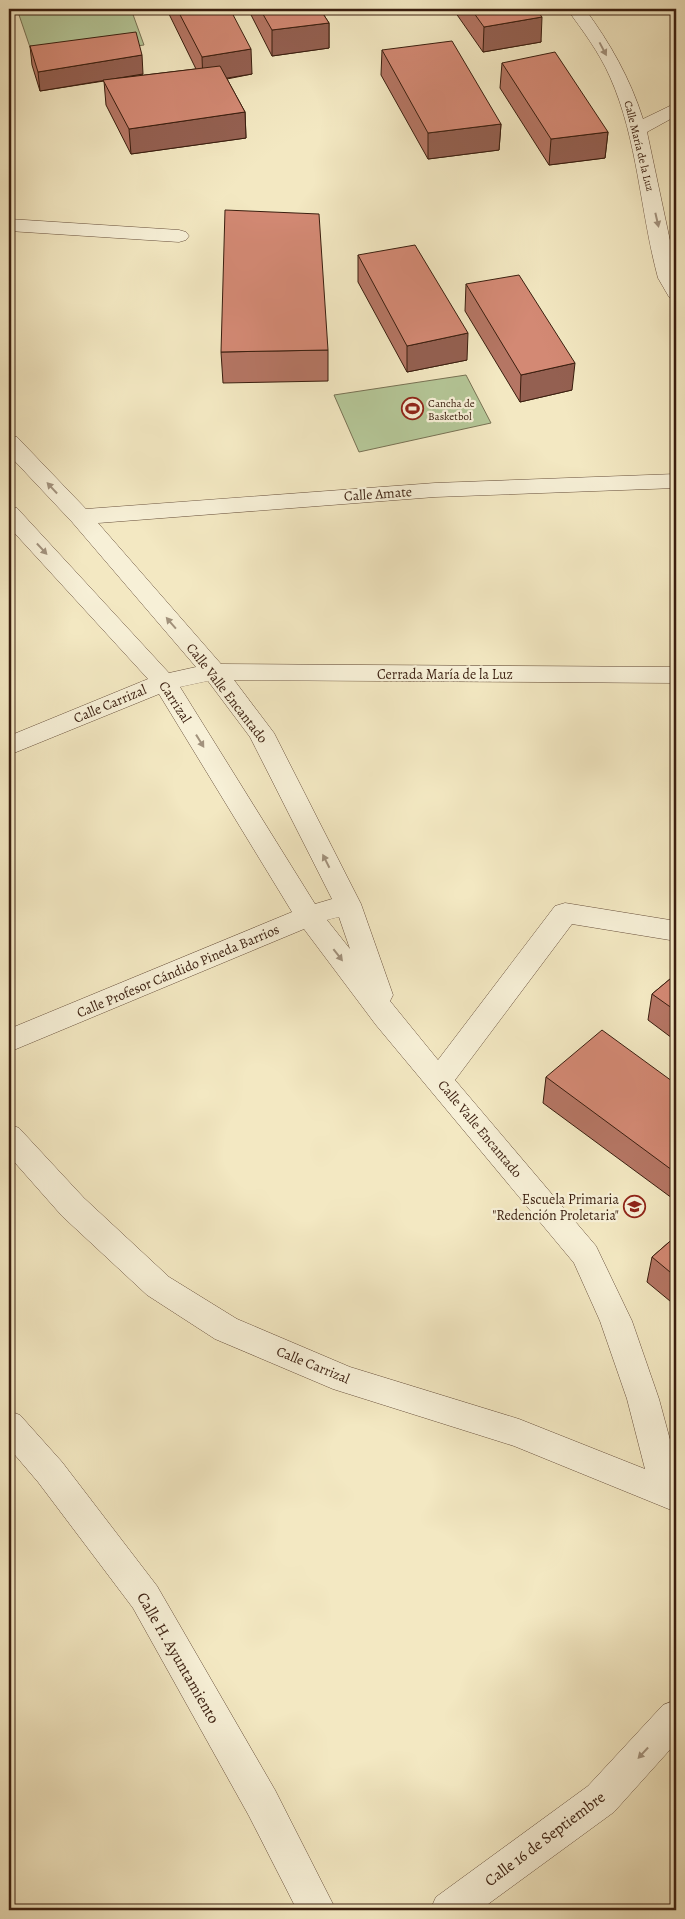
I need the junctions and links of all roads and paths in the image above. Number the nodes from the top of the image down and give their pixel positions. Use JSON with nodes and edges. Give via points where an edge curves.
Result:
{"nodes":[{"id":1,"x":576,"y":9,"type":"edge"},
{"id":2,"x":676,"y":109,"type":"edge"},
{"id":3,"x":636,"y":130,"type":"junction"},
{"id":4,"x":9,"y":225,"type":"edge"},
{"id":5,"x":179,"y":236,"type":"dead end"},
{"id":6,"x":674,"y":287,"type":"edge"},
{"id":7,"x":9,"y":442,"type":"edge"},
{"id":8,"x":676,"y":481,"type":"edge"},
{"id":9,"x":9,"y":513,"type":"edge"},
{"id":10,"x":80,"y":517,"type":"junction"},
{"id":11,"x":214,"y":672,"type":"junction"},
{"id":12,"x":676,"y":675,"type":"edge"},
{"id":13,"x":164,"y":682,"type":"junction"},
{"id":14,"x":9,"y":746,"type":"edge"},
{"id":15,"x":348,"y":904,"type":"junction"},
{"id":16,"x":309,"y":916,"type":"junction"},
{"id":17,"x":676,"y":931,"type":"edge"},
{"id":18,"x":386,"y":1017,"type":"junction"},
{"id":19,"x":9,"y":1041,"type":"edge"},
{"id":20,"x":439,"y":1080,"type":"junction"},
{"id":21,"x":9,"y":1136,"type":"edge"},
{"id":22,"x":9,"y":1425,"type":"edge"},
{"id":23,"x":672,"y":1496,"type":"edge"},
{"id":24,"x":676,"y":1717,"type":"edge"},
{"id":25,"x":317,"y":1910,"type":"edge"},
{"id":26,"x":449,"y":1910,"type":"edge"}],
"edges":[{"from":1,"to":3,"type":"street","name":"Calle María de la Luz","one_way":true,"via":[[596,35],[623,87]]},
{"from":2,"to":3,"type":"street"},
{"from":3,"to":6,"type":"street","name":"Calle María de la Luz","one_way":true},
{"from":4,"to":5,"type":"street"},
{"from":10,"to":7,"type":"street","name":"Calle Valle Encantado","one_way":true},
{"from":8,"to":10,"type":"street","name":"Calle Amate","via":[[435,490]]},
{"from":9,"to":13,"type":"street","name":"Carrizal","one_way":true},
{"from":11,"to":10,"type":"street","name":"Calle Valle Encantado","one_way":true},
{"from":11,"to":12,"type":"street","name":"Cerrada María de la Luz"},
{"from":11,"to":13,"type":"street","name":"Calle Carrizal"},
{"from":15,"to":11,"type":"street","name":"Calle Valle Encantado","one_way":true,"via":[[261,733]]},
{"from":13,"to":14,"type":"street","name":"Calle Carrizal"},
{"from":13,"to":16,"type":"street","name":"Carrizal","one_way":true},
{"from":15,"to":16,"type":"street","name":"Calle Profesor Cándido Pineda Barrios"},
{"from":15,"to":18,"type":"street","name":"Calle Valle Encantado"},
{"from":16,"to":18,"type":"street","name":"Calle Valle Encantado","one_way":true},
{"from":16,"to":19,"type":"street","name":"Calle Profesor Cándido Pineda Barrios"},
{"from":17,"to":20,"type":"street","via":[[565,913]]},
{"from":18,"to":20,"type":"street","name":"Calle Valle Encantado"},
{"from":20,"to":23,"type":"street","name":"Calle Valle Encantado","via":[[585,1255],[616,1321]]},
{"from":21,"to":23,"type":"street","name":"Calle Carrizal","via":[[74,1207],[158,1286],[226,1329],[344,1379],[520,1433]]},
{"from":22,"to":25,"type":"street","name":"Calle H. Ayuntamiento","via":[[50,1472],[145,1597],[262,1802]]},
{"from":24,"to":26,"type":"street","name":"Calle 16 de Septiembre","one_way":true,"via":[[601,1799]]}]}
